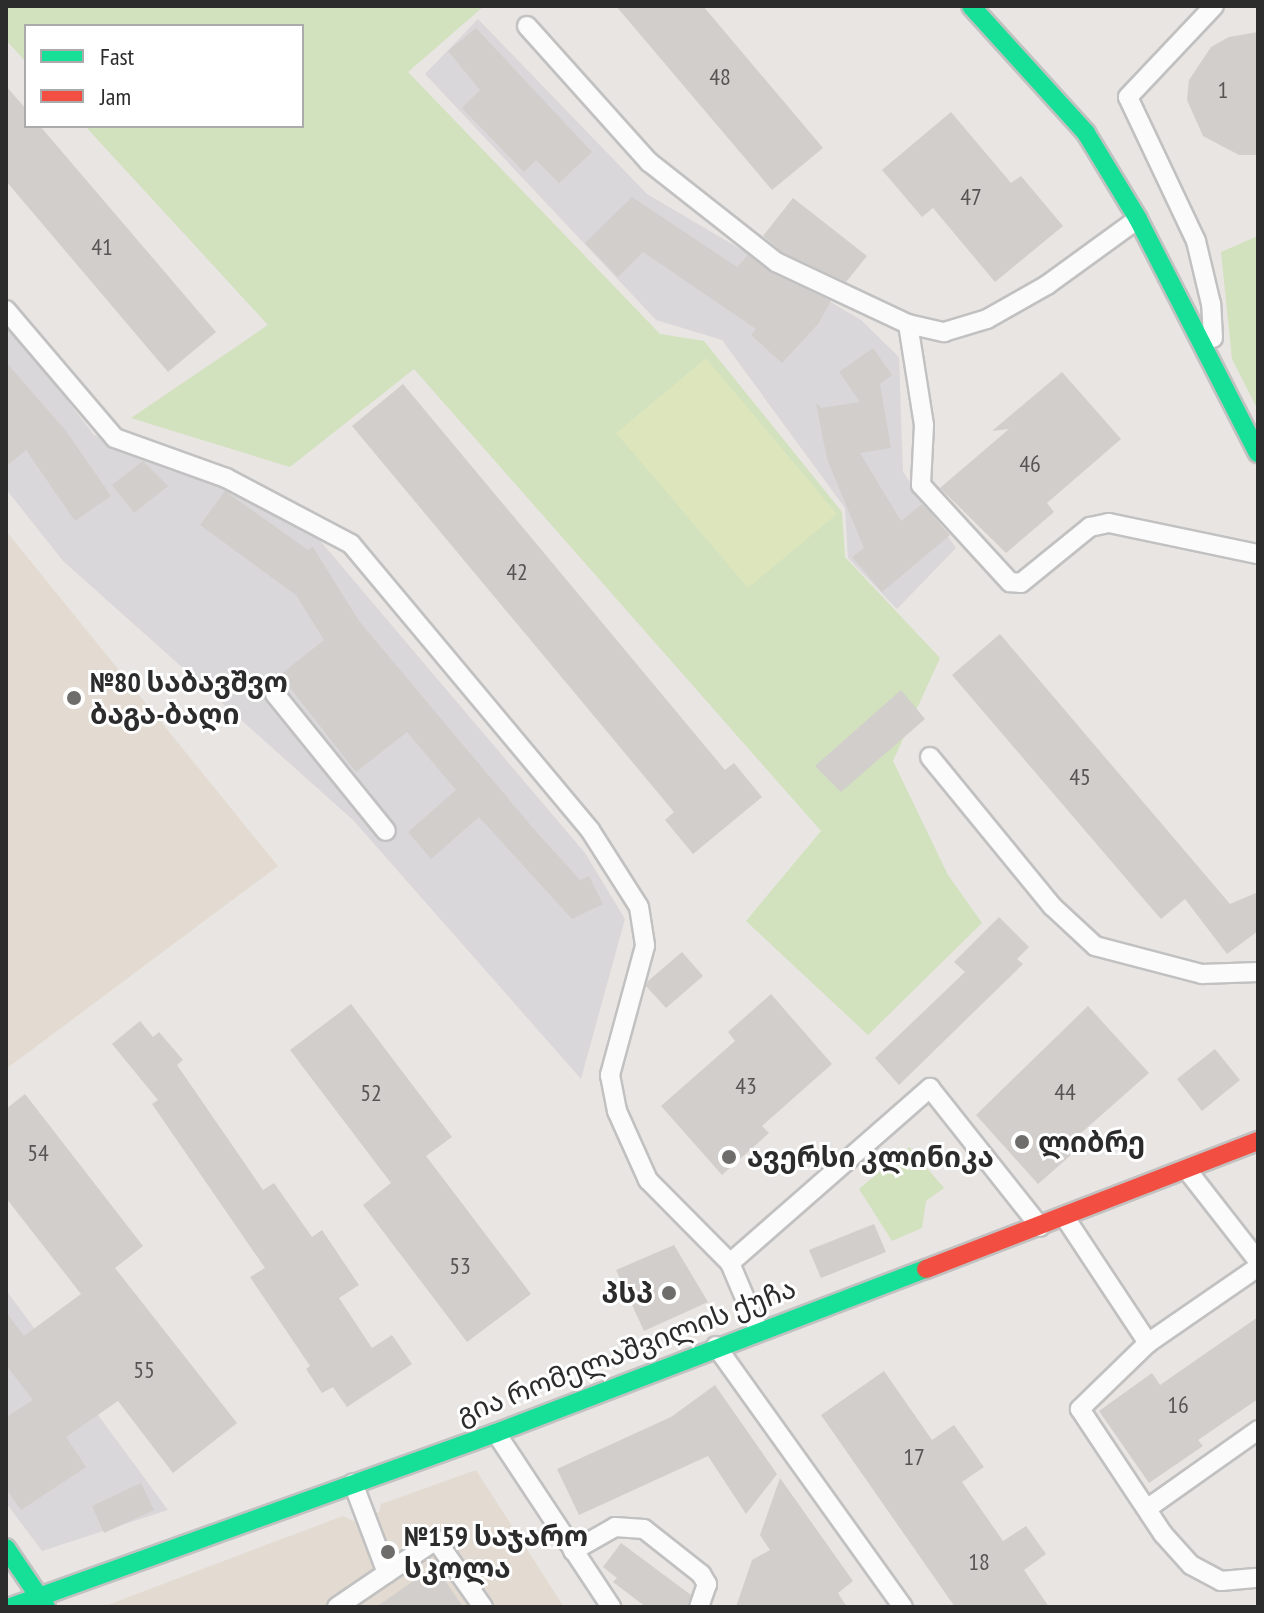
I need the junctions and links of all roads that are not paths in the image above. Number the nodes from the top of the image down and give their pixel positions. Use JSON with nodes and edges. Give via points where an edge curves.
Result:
{"nodes":[{"id":1,"x":971,"y":6,"type":"edge"},
{"id":2,"x":1214,"y":6,"type":"edge"},
{"id":3,"x":527,"y":26,"type":"dead end"},
{"id":4,"x":1138,"y":219,"type":"junction"},
{"id":5,"x":6,"y":310,"type":"edge"},
{"id":6,"x":908,"y":324,"type":"junction"},
{"id":7,"x":1216,"y":373,"type":"junction"},
{"id":8,"x":1258,"y":453,"type":"edge"},
{"id":9,"x":1258,"y":554,"type":"edge"},
{"id":10,"x":275,"y":694,"type":"dead end"},
{"id":11,"x":930,"y":757,"type":"dead end"},
{"id":12,"x":386,"y":831,"type":"dead end"},
{"id":13,"x":1258,"y":972,"type":"edge"},
{"id":14,"x":1258,"y":1141,"type":"edge"},
{"id":15,"x":1187,"y":1170,"type":"junction"},
{"id":16,"x":1066,"y":1219,"type":"junction"},
{"id":17,"x":1040,"y":1227,"type":"junction"},
{"id":18,"x":730,"y":1263,"type":"junction"},
{"id":19,"x":1258,"y":1264,"type":"edge"},
{"id":20,"x":758,"y":1329,"type":"junction"},
{"id":21,"x":1148,"y":1343,"type":"junction"},
{"id":22,"x":716,"y":1345,"type":"junction"},
{"id":23,"x":1258,"y":1430,"type":"edge"},
{"id":24,"x":496,"y":1433,"type":"junction"},
{"id":25,"x":352,"y":1481,"type":"junction"},
{"id":26,"x":1148,"y":1508,"type":"junction"},
{"id":27,"x":6,"y":1548,"type":"edge"},
{"id":28,"x":573,"y":1551,"type":"junction"},
{"id":29,"x":387,"y":1573,"type":"junction"},
{"id":30,"x":1258,"y":1578,"type":"edge"},
{"id":31,"x":44,"y":1602,"type":"edge"},
{"id":32,"x":11,"y":1607,"type":"edge"},
{"id":33,"x":337,"y":1607,"type":"edge"},
{"id":34,"x":483,"y":1607,"type":"edge"},
{"id":35,"x":611,"y":1607,"type":"edge"},
{"id":36,"x":699,"y":1607,"type":"edge"},
{"id":37,"x":903,"y":1607,"type":"edge"}],
"edges":[{"from":1,"to":4,"type":"street","via":[[1086,133]]},
{"from":2,"to":7,"type":"lane","via":[[1128,97],[1196,241],[1211,304]]},
{"from":3,"to":6,"type":"lane","via":[[660,172],[776,262]]},
{"from":4,"to":6,"type":"lane","via":[[1047,285],[987,319],[944,332]]},
{"from":4,"to":7,"type":"street"},
{"from":5,"to":18,"type":"lane","via":[[115,438],[226,478],[351,544],[590,830],[639,907],[645,946],[610,1075],[617,1111],[648,1180]]},
{"from":6,"to":9,"type":"lane","via":[[924,425],[921,485],[1010,582],[1021,583],[1090,527],[1109,523]]},
{"from":7,"to":8,"type":"street"},
{"from":10,"to":12,"type":"lane"},
{"from":11,"to":13,"type":"lane","via":[[1052,906],[1095,946],[1202,974]]},
{"from":14,"to":15,"type":"street","name":"გია რომელაშვილის ქუჩა"},
{"from":15,"to":16,"type":"street","name":"გია რომელაშვილის ქუჩა"},
{"from":15,"to":19,"type":"lane"},
{"from":16,"to":17,"type":"street","name":"გია რომელაშვილის ქუჩა"},
{"from":16,"to":21,"type":"lane"},
{"from":17,"to":18,"type":"lane","via":[[930,1088]]},
{"from":17,"to":20,"type":"street","name":"გია რომელაშვილის ქუჩა"},
{"from":18,"to":20,"type":"lane"},
{"from":19,"to":21,"type":"lane"},
{"from":20,"to":22,"type":"street","name":"გია რომელაშვილის ქუჩა"},
{"from":21,"to":26,"type":"lane","via":[[1080,1409]]},
{"from":22,"to":24,"type":"street","name":"გია რომელაშვილის ქუჩა"},
{"from":22,"to":37,"type":"lane"},
{"from":23,"to":26,"type":"lane"},
{"from":24,"to":25,"type":"street","name":"გია რომელაშვილის ქუჩა"},
{"from":24,"to":28,"type":"lane"},
{"from":25,"to":29,"type":"lane"},
{"from":25,"to":31,"type":"street","name":"გია რომელაშვილის ქუჩა"},
{"from":26,"to":30,"type":"lane","via":[[1191,1565],[1221,1581]]},
{"from":27,"to":31,"type":"street"},
{"from":28,"to":35,"type":"lane"},
{"from":28,"to":36,"type":"lane","via":[[615,1527],[644,1529],[701,1574],[707,1584]]},
{"from":29,"to":33,"type":"lane"},
{"from":29,"to":34,"type":"lane","via":[[436,1540]]},
{"from":31,"to":32,"type":"street","name":"გია რომელაშვილის ქუჩა"}]}
